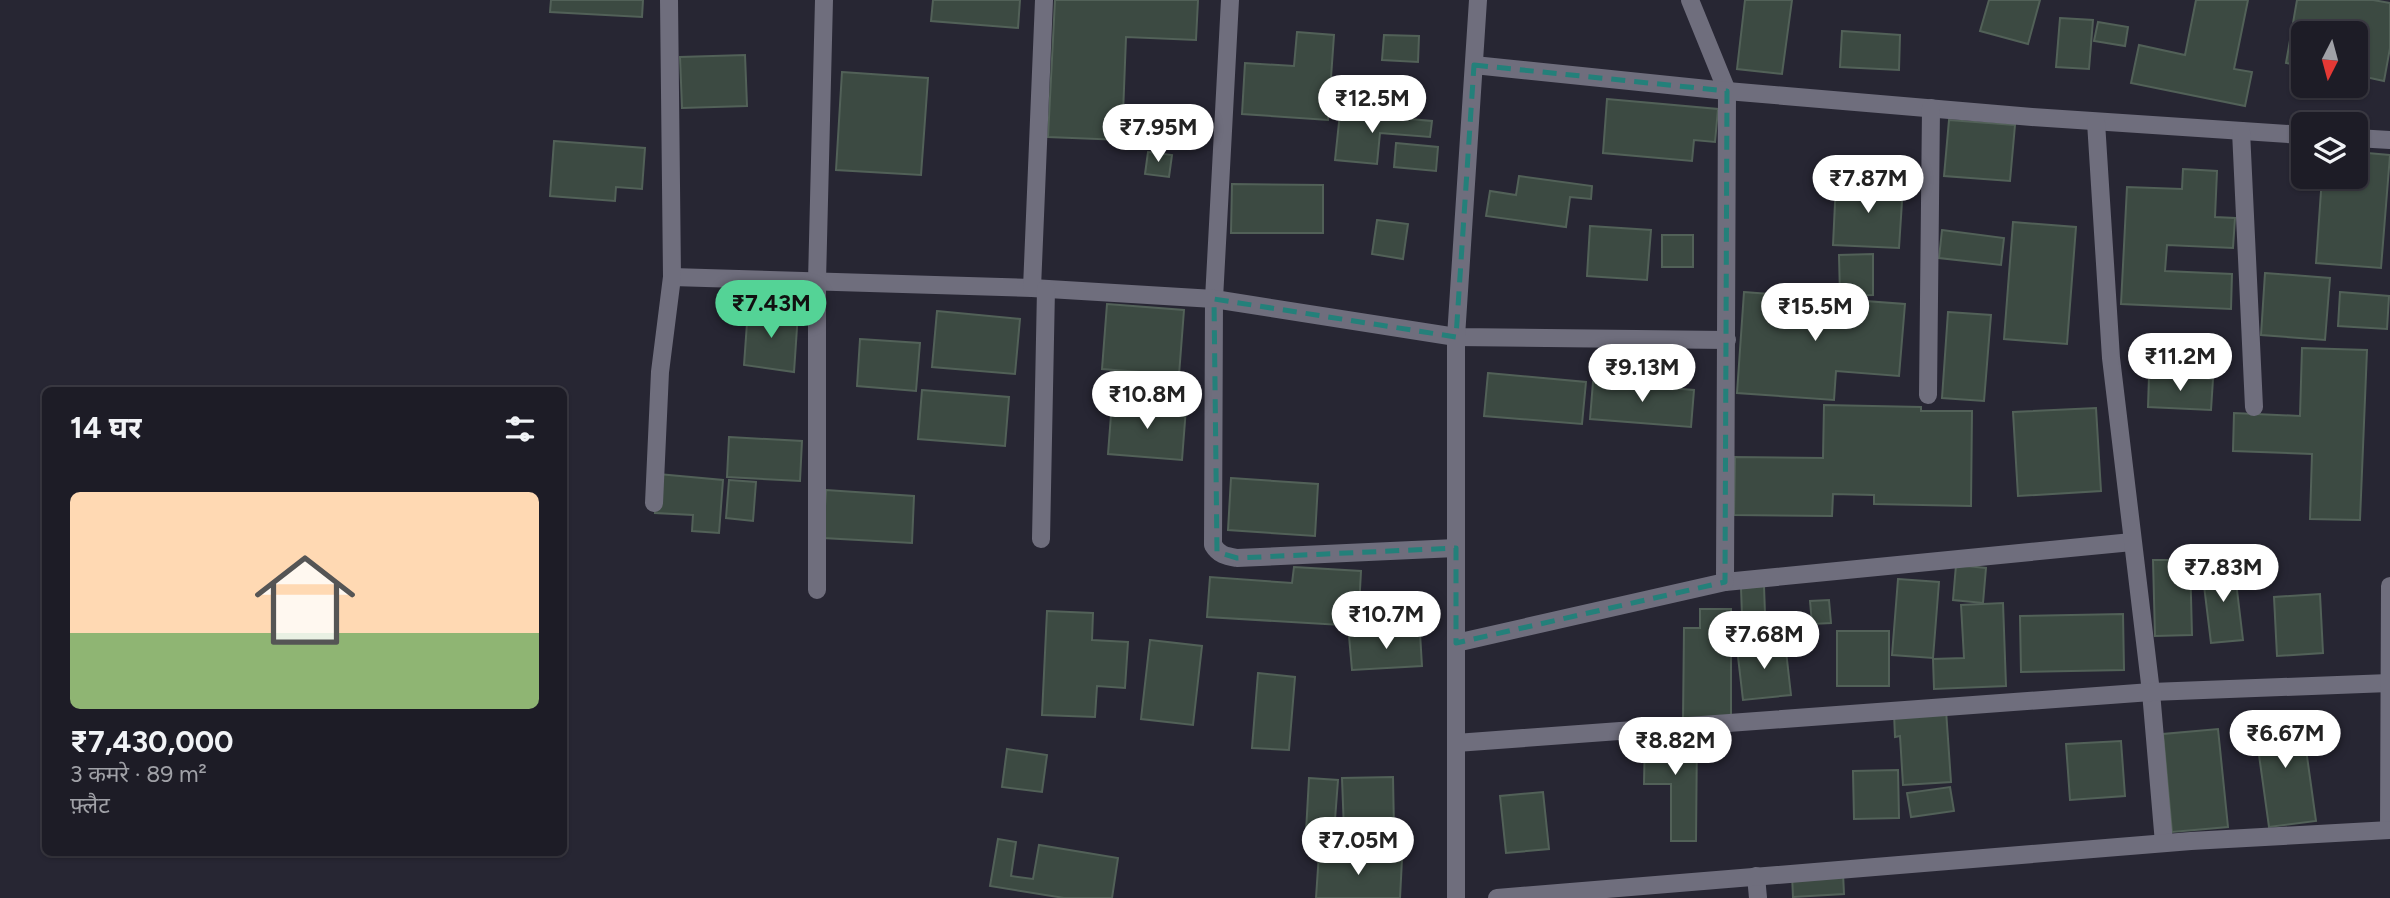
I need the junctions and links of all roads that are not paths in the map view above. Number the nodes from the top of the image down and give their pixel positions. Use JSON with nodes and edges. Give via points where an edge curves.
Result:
{"nodes":[{"id":1,"x":669,"y":0,"type":"edge"},
{"id":2,"x":824,"y":0,"type":"edge"},
{"id":3,"x":1044,"y":0,"type":"edge"},
{"id":4,"x":1230,"y":0,"type":"edge"},
{"id":5,"x":1478,"y":0,"type":"edge"},
{"id":6,"x":1690,"y":0,"type":"edge"},
{"id":7,"x":1474,"y":65,"type":"junction"},
{"id":8,"x":1727,"y":91,"type":"junction"},
{"id":9,"x":1931,"y":108,"type":"junction"},
{"id":10,"x":2096,"y":122,"type":"junction"},
{"id":11,"x":2242,"y":131,"type":"junction"},
{"id":12,"x":2291,"y":134,"type":"edge"},
{"id":13,"x":2368,"y":139,"type":"edge"},
{"id":14,"x":2390,"y":140,"type":"edge"},
{"id":15,"x":672,"y":277,"type":"junction"},
{"id":16,"x":817,"y":281,"type":"junction"},
{"id":17,"x":1039,"y":288,"type":"junction"},
{"id":18,"x":1214,"y":299,"type":"junction"},
{"id":19,"x":1456,"y":337,"type":"junction"},
{"id":20,"x":1727,"y":340,"type":"junction"},
{"id":21,"x":1928,"y":395,"type":"dead end"},
{"id":22,"x":2254,"y":407,"type":"dead end"},
{"id":23,"x":654,"y":503,"type":"dead end"},
{"id":24,"x":1041,"y":539,"type":"dead end"},
{"id":25,"x":2132,"y":542,"type":"junction"},
{"id":26,"x":1456,"y":548,"type":"junction"},
{"id":27,"x":1725,"y":582,"type":"junction"},
{"id":28,"x":2390,"y":586,"type":"edge"},
{"id":29,"x":817,"y":590,"type":"dead end"},
{"id":30,"x":2390,"y":620,"type":"edge"},
{"id":31,"x":1456,"y":643,"type":"junction"},
{"id":32,"x":2389,"y":683,"type":"edge"},
{"id":33,"x":2151,"y":692,"type":"junction"},
{"id":34,"x":1456,"y":743,"type":"junction"},
{"id":35,"x":2389,"y":830,"type":"edge"},
{"id":36,"x":2164,"y":843,"type":"junction"},
{"id":37,"x":1756,"y":876,"type":"junction"},
{"id":38,"x":1456,"y":898,"type":"edge"},
{"id":39,"x":1497,"y":898,"type":"edge"},
{"id":40,"x":1758,"y":898,"type":"edge"}],
"edges":[{"from":1,"to":15,"type":"street"},
{"from":2,"to":16,"type":"street"},
{"from":3,"to":17,"type":"street"},
{"from":4,"to":18,"type":"street"},
{"from":5,"to":7,"type":"street"},
{"from":6,"to":8,"type":"street"},
{"from":7,"to":8,"type":"street"},
{"from":7,"to":19,"type":"street"},
{"from":8,"to":9,"type":"street"},
{"from":8,"to":20,"type":"street"},
{"from":9,"to":10,"type":"street"},
{"from":9,"to":21,"type":"street"},
{"from":10,"to":11,"type":"street"},
{"from":10,"to":25,"type":"street","via":[[2111,358]]},
{"from":11,"to":12,"type":"street"},
{"from":11,"to":22,"type":"street"},
{"from":13,"to":14,"type":"street"},
{"from":15,"to":16,"type":"street"},
{"from":15,"to":23,"type":"street","via":[[660,372]]},
{"from":16,"to":17,"type":"street"},
{"from":16,"to":29,"type":"street"},
{"from":17,"to":18,"type":"street"},
{"from":17,"to":24,"type":"street"},
{"from":18,"to":19,"type":"street"},
{"from":18,"to":26,"type":"street","via":[[1213,545],[1217,552],[1237,558]]},
{"from":19,"to":20,"type":"street"},
{"from":19,"to":26,"type":"street"},
{"from":20,"to":27,"type":"street"},
{"from":25,"to":27,"type":"street"},
{"from":25,"to":33,"type":"street"},
{"from":26,"to":31,"type":"street"},
{"from":27,"to":31,"type":"street"},
{"from":28,"to":30,"type":"street"},
{"from":30,"to":32,"type":"street"},
{"from":31,"to":34,"type":"street"},
{"from":32,"to":33,"type":"street"},
{"from":32,"to":35,"type":"street"},
{"from":33,"to":34,"type":"street"},
{"from":33,"to":36,"type":"street"},
{"from":34,"to":38,"type":"street"},
{"from":35,"to":36,"type":"street"},
{"from":36,"to":37,"type":"street"},
{"from":37,"to":39,"type":"street"},
{"from":37,"to":40,"type":"street"}]}
